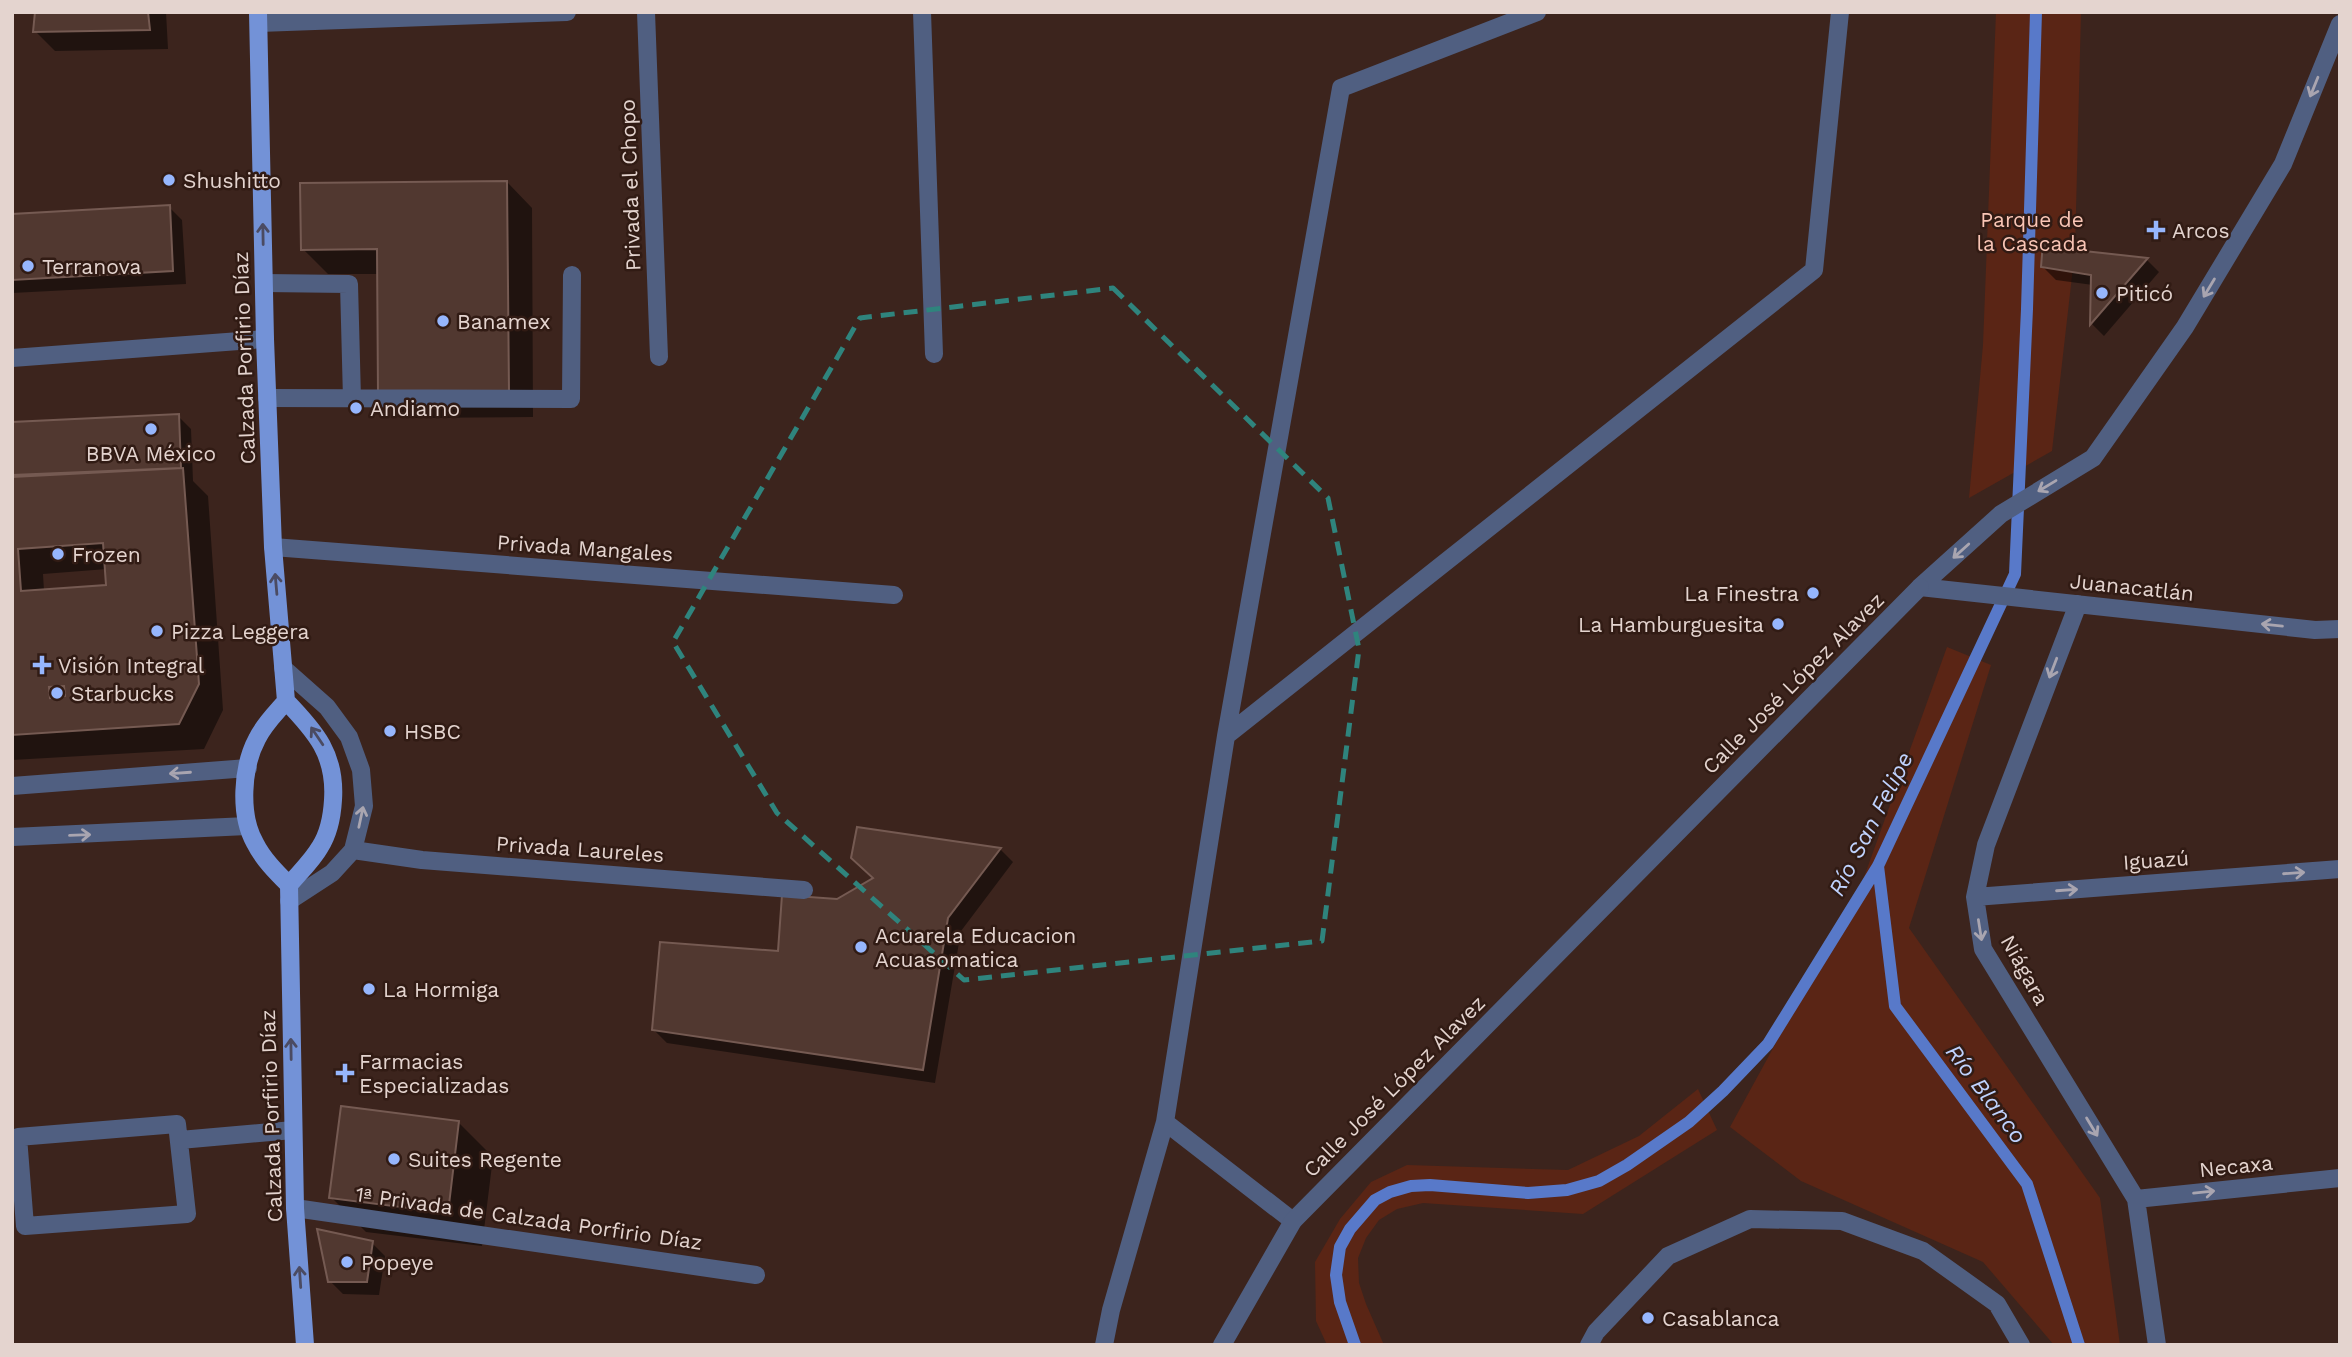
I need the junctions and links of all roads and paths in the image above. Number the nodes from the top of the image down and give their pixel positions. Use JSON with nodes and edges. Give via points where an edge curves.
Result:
{"nodes":[{"id":1,"x":567,"y":12,"type":"edge"},
{"id":2,"x":646,"y":12,"type":"edge"},
{"id":3,"x":922,"y":12,"type":"edge"},
{"id":4,"x":1537,"y":12,"type":"edge"},
{"id":5,"x":1840,"y":12,"type":"edge"},
{"id":6,"x":258,"y":18,"type":"edge"},
{"id":7,"x":2340,"y":24,"type":"edge"},
{"id":8,"x":572,"y":275,"type":"dead end"},
{"id":9,"x":264,"y":283,"type":"junction"},
{"id":10,"x":265,"y":339,"type":"junction"},
{"id":11,"x":934,"y":354,"type":"dead end"},
{"id":12,"x":659,"y":357,"type":"dead end"},
{"id":13,"x":12,"y":358,"type":"edge"},
{"id":14,"x":267,"y":398,"type":"junction"},
{"id":15,"x":352,"y":399,"type":"junction"},
{"id":16,"x":273,"y":547,"type":"junction"},
{"id":17,"x":1920,"y":587,"type":"junction"},
{"id":18,"x":894,"y":596,"type":"dead end"},
{"id":19,"x":2078,"y":604,"type":"junction"},
{"id":20,"x":2340,"y":628,"type":"edge"},
{"id":21,"x":283,"y":667,"type":"junction"},
{"id":22,"x":286,"y":701,"type":"junction"},
{"id":23,"x":1226,"y":736,"type":"junction"},
{"id":24,"x":248,"y":768,"type":"junction"},
{"id":25,"x":12,"y":786,"type":"edge"},
{"id":26,"x":247,"y":826,"type":"junction"},
{"id":27,"x":12,"y":837,"type":"edge"},
{"id":28,"x":353,"y":850,"type":"junction"},
{"id":29,"x":2340,"y":869,"type":"edge"},
{"id":30,"x":804,"y":890,"type":"dead end"},
{"id":31,"x":289,"y":893,"type":"junction"},
{"id":32,"x":1975,"y":897,"type":"junction"},
{"id":33,"x":1165,"y":1122,"type":"junction"},
{"id":34,"x":293,"y":1130,"type":"junction"},
{"id":35,"x":180,"y":1140,"type":"junction"},
{"id":36,"x":2340,"y":1178,"type":"edge"},
{"id":37,"x":2136,"y":1199,"type":"junction"},
{"id":38,"x":295,"y":1208,"type":"junction"},
{"id":39,"x":1293,"y":1221,"type":"junction"},
{"id":40,"x":756,"y":1275,"type":"dead end"},
{"id":41,"x":305,"y":1345,"type":"edge"},
{"id":42,"x":1104,"y":1345,"type":"edge"},
{"id":43,"x":1222,"y":1345,"type":"edge"},
{"id":44,"x":1589,"y":1345,"type":"edge"},
{"id":45,"x":2021,"y":1345,"type":"edge"},
{"id":46,"x":2157,"y":1345,"type":"edge"}],
"edges":[{"from":1,"to":6,"type":"street"},
{"from":2,"to":12,"type":"street","name":"Privada el Chopo"},
{"from":3,"to":11,"type":"street"},
{"from":4,"to":23,"type":"street","via":[[1341,88]]},
{"from":5,"to":23,"type":"street","via":[[1814,270]]},
{"from":9,"to":6,"type":"main road","name":"Calzada Porfirio Díaz","one_way":true},
{"from":7,"to":17,"type":"street","name":"Calle José López Alavez","one_way":true,"via":[[2283,164],[2185,327],[2093,458],[2001,514]]},
{"from":8,"to":15,"type":"street","via":[[570,399]]},
{"from":9,"to":10,"type":"main road","name":"Calzada Porfirio Díaz"},
{"from":9,"to":15,"type":"street","via":[[349,284]]},
{"from":10,"to":13,"type":"street"},
{"from":10,"to":14,"type":"main road","name":"Calzada Porfirio Díaz"},
{"from":14,"to":15,"type":"street"},
{"from":14,"to":16,"type":"main road","name":"Calzada Porfirio Díaz"},
{"from":16,"to":18,"type":"street","name":"Privada Mangales"},
{"from":21,"to":16,"type":"main road","name":"Calzada Porfirio Díaz","one_way":true},
{"from":17,"to":19,"type":"street","name":"Juanacatlán"},
{"from":17,"to":39,"type":"street","name":"Calle José López Alavez"},
{"from":20,"to":19,"type":"street","name":"Juanacatlán","one_way":true,"via":[[2315,630]]},
{"from":19,"to":32,"type":"street","name":"Niágara","one_way":true,"via":[[1986,845]]},
{"from":21,"to":22,"type":"main road","name":"Calzada Porfirio Díaz"},
{"from":28,"to":21,"type":"street","one_way":true,"via":[[364,806],[361,770],[349,737],[327,707]]},
{"from":22,"to":24,"type":"main road","via":[[255,741]]},
{"from":31,"to":22,"type":"main road","one_way":true,"via":[[327,833],[334,788],[324,746]]},
{"from":23,"to":33,"type":"street"},
{"from":24,"to":25,"type":"street","one_way":true},
{"from":24,"to":26,"type":"main road"},
{"from":27,"to":26,"type":"street","one_way":true},
{"from":26,"to":31,"type":"main road"},
{"from":28,"to":30,"type":"street","name":"Privada Laureles","via":[[422,860]]},
{"from":28,"to":31,"type":"street","via":[[332,873]]},
{"from":32,"to":29,"type":"street","name":"Iguazú","one_way":true},
{"from":34,"to":31,"type":"main road","name":"Calzada Porfirio Díaz","one_way":true},
{"from":32,"to":37,"type":"street","name":"Niágara","one_way":true,"via":[[1983,949]]},
{"from":33,"to":39,"type":"street"},
{"from":33,"to":42,"type":"street"},
{"from":34,"to":35,"type":"street"},
{"from":34,"to":38,"type":"main road","name":"Calzada Porfirio Díaz"},
{"from":35,"to":35,"type":"street","via":[[187,1213],[25,1226],[18,1138],[177,1124]]},
{"from":37,"to":36,"type":"street","name":"Necaxa","one_way":true},
{"from":37,"to":46,"type":"street","name":"Niágara"},
{"from":38,"to":40,"type":"street","name":"1ª Privada de Calzada Porfirio Díaz"},
{"from":41,"to":38,"type":"main road","name":"Calzada Porfirio Díaz","one_way":true},
{"from":39,"to":43,"type":"street","name":"Calle José López Alavez"},
{"from":44,"to":45,"type":"street","via":[[1668,1256],[1750,1219],[1842,1221],[1923,1251],[1997,1304]]}]}
